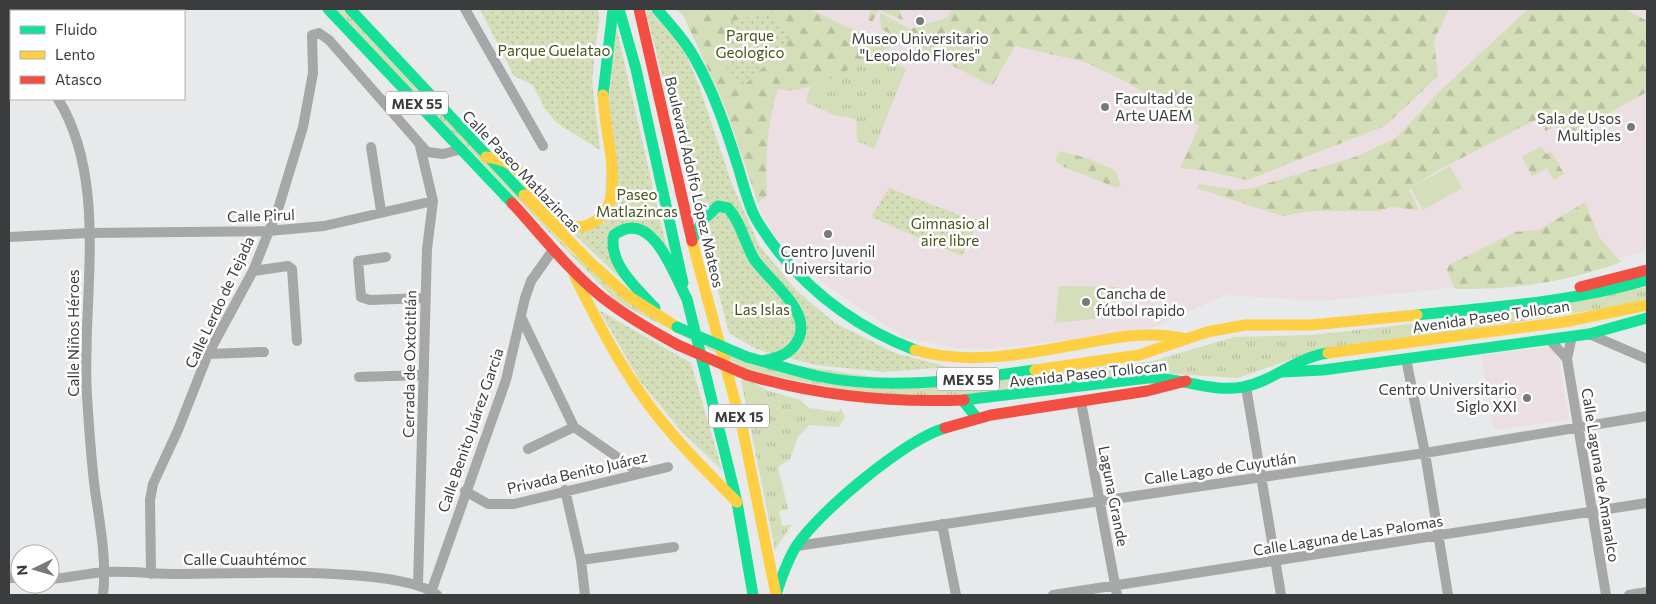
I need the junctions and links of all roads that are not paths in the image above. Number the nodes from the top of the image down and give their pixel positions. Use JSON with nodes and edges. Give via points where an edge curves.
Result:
{"nodes":[{"id":1,"x":328,"y":9,"type":"edge"},
{"id":2,"x":350,"y":9,"type":"edge"},
{"id":3,"x":465,"y":9,"type":"edge"},
{"id":4,"x":613,"y":9,"type":"edge"},
{"id":5,"x":619,"y":9,"type":"edge"},
{"id":6,"x":639,"y":9,"type":"edge"},
{"id":7,"x":657,"y":9,"type":"edge"},
{"id":8,"x":59,"y":100,"type":"edge"},
{"id":9,"x":419,"y":145,"type":"junction"},
{"id":10,"x":544,"y":146,"type":"dead end"},
{"id":11,"x":372,"y":147,"type":"dead end"},
{"id":12,"x":462,"y":149,"type":"junction"},
{"id":13,"x":486,"y":157,"type":"junction"},
{"id":14,"x":528,"y":184,"type":"junction"},
{"id":15,"x":528,"y":200,"type":"junction"},
{"id":16,"x":432,"y":201,"type":"junction"},
{"id":17,"x":381,"y":212,"type":"junction"},
{"id":18,"x":268,"y":231,"type":"junction"},
{"id":19,"x":88,"y":233,"type":"junction"},
{"id":20,"x":9,"y":237,"type":"edge"},
{"id":21,"x":692,"y":242,"type":"junction"},
{"id":22,"x":553,"y":250,"type":"junction"},
{"id":23,"x":386,"y":257,"type":"dead end"},
{"id":24,"x":569,"y":265,"type":"junction"},
{"id":25,"x":1647,"y":270,"type":"edge"},
{"id":26,"x":253,"y":271,"type":"junction"},
{"id":27,"x":1647,"y":280,"type":"edge"},
{"id":28,"x":425,"y":298,"type":"junction"},
{"id":29,"x":687,"y":299,"type":"junction"},
{"id":30,"x":1647,"y":305,"type":"edge"},
{"id":31,"x":1633,"y":309,"type":"junction"},
{"id":32,"x":521,"y":317,"type":"junction"},
{"id":33,"x":664,"y":318,"type":"junction"},
{"id":34,"x":1642,"y":320,"type":"edge"},
{"id":35,"x":1279,"y":325,"type":"junction"},
{"id":36,"x":1589,"y":334,"type":"junction"},
{"id":37,"x":1572,"y":336,"type":"junction"},
{"id":38,"x":1188,"y":339,"type":"junction"},
{"id":39,"x":1549,"y":340,"type":"junction"},
{"id":40,"x":297,"y":341,"type":"dead end"},
{"id":41,"x":264,"y":352,"type":"dead end"},
{"id":42,"x":208,"y":354,"type":"junction"},
{"id":43,"x":1406,"y":359,"type":"junction"},
{"id":44,"x":1566,"y":359,"type":"junction"},
{"id":45,"x":1647,"y":359,"type":"edge"},
{"id":46,"x":760,"y":361,"type":"junction"},
{"id":47,"x":1282,"y":372,"type":"junction"},
{"id":48,"x":424,"y":375,"type":"junction"},
{"id":49,"x":359,"y":377,"type":"dead end"},
{"id":50,"x":1187,"y":381,"type":"junction"},
{"id":51,"x":1246,"y":387,"type":"junction"},
{"id":52,"x":963,"y":401,"type":"junction"},
{"id":53,"x":1081,"y":402,"type":"junction"},
{"id":54,"x":1647,"y":416,"type":"edge"},
{"id":55,"x":977,"y":418,"type":"junction"},
{"id":56,"x":574,"y":427,"type":"junction"},
{"id":57,"x":1580,"y":428,"type":"junction"},
{"id":58,"x":528,"y":449,"type":"dead end"},
{"id":59,"x":1425,"y":452,"type":"junction"},
{"id":60,"x":668,"y":467,"type":"dead end"},
{"id":61,"x":640,"y":473,"type":"junction"},
{"id":62,"x":1261,"y":477,"type":"junction"},
{"id":63,"x":565,"y":490,"type":"junction"},
{"id":64,"x":465,"y":491,"type":"junction"},
{"id":65,"x":1100,"y":501,"type":"junction"},
{"id":66,"x":737,"y":502,"type":"junction"},
{"id":67,"x":1647,"y":503,"type":"edge"},
{"id":68,"x":1592,"y":512,"type":"junction"},
{"id":69,"x":942,"y":524,"type":"junction"},
{"id":70,"x":1440,"y":536,"type":"junction"},
{"id":71,"x":796,"y":546,"type":"junction"},
{"id":72,"x":674,"y":547,"type":"dead end"},
{"id":73,"x":581,"y":560,"type":"junction"},
{"id":74,"x":1275,"y":561,"type":"junction"},
{"id":75,"x":106,"y":572,"type":"junction"},
{"id":76,"x":151,"y":574,"type":"junction"},
{"id":77,"x":60,"y":579,"type":"edge"},
{"id":78,"x":418,"y":585,"type":"junction"},
{"id":79,"x":1116,"y":590,"type":"edge"},
{"id":80,"x":1647,"y":592,"type":"edge"},
{"id":81,"x":433,"y":594,"type":"edge"},
{"id":82,"x":776,"y":594,"type":"edge"},
{"id":83,"x":103,"y":595,"type":"edge"},
{"id":84,"x":585,"y":595,"type":"edge"},
{"id":85,"x":753,"y":595,"type":"edge"},
{"id":86,"x":956,"y":595,"type":"edge"},
{"id":87,"x":1054,"y":595,"type":"edge"},
{"id":88,"x":1281,"y":595,"type":"edge"},
{"id":89,"x":1448,"y":595,"type":"edge"},
{"id":90,"x":1606,"y":595,"type":"edge"},
{"id":91,"x":1629,"y":595,"type":"edge"}],
"edges":[{"from":1,"to":12,"type":"main road","name":"Calle Paseo Matlazincas","number":"MEX 55"},
{"from":2,"to":13,"type":"main road","name":"Calle Paseo Matlazincas","number":"MEX 55"},
{"from":3,"to":10,"type":"street"},
{"from":4,"to":14,"type":"main road","via":[[603,102],[613,186],[608,207],[590,224],[566,225],[556,219]]},
{"from":5,"to":29,"type":"main road","number":"MEX 15","via":[[636,69]]},
{"from":6,"to":21,"type":"main road","name":"Boulevard Adolfo López Mateos","number":"MEX 15"},
{"from":7,"to":38,"type":"main road","via":[[681,36],[701,68],[758,224],[796,275],[858,323],[906,346],[949,357],[1050,349],[1142,334]]},
{"from":8,"to":19,"type":"street","name":"Calle Niños Héroes","via":[[78,142],[86,185]]},
{"from":9,"to":12,"type":"street","name":"Calle Lerdo de Tejada","via":[[434,154]]},
{"from":9,"to":16,"type":"street","name":"Cerrada de Oxtotitlán"},
{"from":9,"to":18,"type":"street","name":"Calle Lerdo de Tejada","via":[[329,40],[314,32],[311,39],[313,73],[303,127]]},
{"from":11,"to":17,"type":"street"},
{"from":12,"to":22,"type":"main road","name":"Calle Paseo Matlazincas","number":"MEX 55"},
{"from":13,"to":14,"type":"main road","via":[[511,163]]},
{"from":13,"to":15,"type":"main road","name":"Calle Paseo Matlazincas","number":"MEX 55"},
{"from":14,"to":15,"type":"main road"},
{"from":15,"to":33,"type":"main road","name":"Calle Paseo Matlazincas","number":"MEX 55","via":[[620,290]]},
{"from":16,"to":17,"type":"street","name":"Calle Pirul"},
{"from":16,"to":28,"type":"street","name":"Cerrada de Oxtotitlán","via":[[426,248]]},
{"from":17,"to":18,"type":"street","name":"Calle Pirul","via":[[324,226]]},
{"from":18,"to":19,"type":"street","name":"Calle Pirul"},
{"from":18,"to":26,"type":"street","name":"Calle Lerdo de Tejada"},
{"from":19,"to":20,"type":"street","name":"Calle Pirul"},
{"from":19,"to":75,"type":"street","name":"Calle Niños Héroes","via":[[87,392]]},
{"from":21,"to":46,"type":"main road","via":[[708,213],[718,206],[728,208],[761,268],[796,310],[801,330],[795,346],[785,355]]},
{"from":21,"to":82,"type":"main road","name":"Boulevard Adolfo López Mateos","number":"MEX 15","via":[[742,431]]},
{"from":22,"to":24,"type":"main road","name":"Calle Paseo Matlazincas","number":"MEX 55"},
{"from":22,"to":32,"type":"street","name":"Calle Benito Juárez Garcia","via":[[531,281]]},
{"from":23,"to":28,"type":"street","via":[[358,261],[361,298]]},
{"from":24,"to":52,"type":"main road","name":"Avenida Paseo Tollocan","number":"MEX 55","bridge":true,"via":[[602,297],[654,332],[747,375],[781,387],[869,399]]},
{"from":24,"to":66,"type":"main road","via":[[630,379],[654,411]]},
{"from":25,"to":35,"type":"main road","name":"Avenida Paseo Tollocan","number":"MEX 55","via":[[1583,287],[1519,298],[1324,316]]},
{"from":26,"to":40,"type":"street","via":[[288,266],[292,269]]},
{"from":26,"to":42,"type":"street","name":"Calle Lerdo de Tejada"},
{"from":27,"to":35,"type":"main road","name":"Avenida Paseo Tollocan","via":[[1616,289],[1527,304],[1328,324]]},
{"from":28,"to":48,"type":"street","name":"Cerrada de Oxtotitlán"},
{"from":29,"to":33,"type":"main road","via":[[649,234],[634,227],[624,227],[617,232],[611,244],[615,260]]},
{"from":29,"to":66,"type":"main road","number":"MEX 15"},
{"from":30,"to":31,"type":"main road","name":"Avenida Paseo Tollocan"},
{"from":31,"to":34,"type":"main road"},
{"from":31,"to":47,"type":"main road","name":"Avenida Paseo Tollocan","via":[[1564,322],[1320,354],[1300,360]]},
{"from":32,"to":56,"type":"street"},
{"from":32,"to":64,"type":"street","name":"Calle Benito Juárez Garcia","via":[[506,380]]},
{"from":33,"to":46,"type":"main road","name":"Avenida Paseo Tollocan","number":"MEX 55","bridge":true,"via":[[677,327]]},
{"from":34,"to":36,"type":"main road","name":"Avenida Paseo Tollocan","number":"MEX 55"},
{"from":35,"to":38,"type":"main road","name":"Avenida Paseo Tollocan","number":"MEX 55","via":[[1245,325]]},
{"from":36,"to":37,"type":"main road","name":"Avenida Paseo Tollocan","number":"MEX 55"},
{"from":36,"to":45,"type":"street"},
{"from":37,"to":39,"type":"main road","name":"Avenida Paseo Tollocan","number":"MEX 55"},
{"from":37,"to":44,"type":"street","name":"Calle Laguna de Amanalco"},
{"from":38,"to":46,"type":"main road","name":"Avenida Paseo Tollocan","number":"MEX 55","via":[[1139,355],[956,381],[918,383],[818,376]]},
{"from":39,"to":43,"type":"main road","name":"Avenida Paseo Tollocan","number":"MEX 55"},
{"from":39,"to":44,"type":"street"},
{"from":41,"to":42,"type":"street"},
{"from":42,"to":76,"type":"street","name":"Calle Lerdo de Tejada","via":[[153,484],[150,500]]},
{"from":43,"to":47,"type":"main road","name":"Avenida Paseo Tollocan","number":"MEX 55","via":[[1306,372]]},
{"from":43,"to":59,"type":"street"},
{"from":44,"to":57,"type":"street","name":"Calle Laguna de Amanalco"},
{"from":47,"to":51,"type":"main road","name":"Avenida Paseo Tollocan","number":"MEX 55"},
{"from":48,"to":49,"type":"street"},
{"from":48,"to":78,"type":"street","name":"Cerrada de Oxtotitlán"},
{"from":50,"to":51,"type":"main road","name":"Avenida Paseo Tollocan","number":"MEX 55","via":[[1222,389]]},
{"from":50,"to":52,"type":"main road","name":"Avenida Paseo Tollocan","number":"MEX 55","via":[[1149,379]]},
{"from":50,"to":53,"type":"main road","via":[[1156,390]]},
{"from":51,"to":62,"type":"street"},
{"from":52,"to":55,"type":"main road"},
{"from":53,"to":55,"type":"main road"},
{"from":53,"to":65,"type":"street","name":"Laguna Grande"},
{"from":54,"to":57,"type":"street","name":"Calle Lago de Cuyutlán"},
{"from":55,"to":71,"type":"main road","via":[[935,430],[918,439],[824,515]]},
{"from":56,"to":58,"type":"street"},
{"from":56,"to":61,"type":"street"},
{"from":57,"to":59,"type":"street","name":"Calle Lago de Cuyutlán"},
{"from":57,"to":68,"type":"street","name":"Calle Laguna de Amanalco"},
{"from":59,"to":62,"type":"street","name":"Calle Lago de Cuyutlán"},
{"from":59,"to":70,"type":"street"},
{"from":60,"to":61,"type":"street","name":"Privada Benito Juárez"},
{"from":61,"to":63,"type":"street","name":"Privada Benito Juárez"},
{"from":62,"to":65,"type":"street","name":"Calle Lago de Cuyutlán"},
{"from":62,"to":74,"type":"street"},
{"from":63,"to":64,"type":"street","name":"Privada Benito Juárez","via":[[500,505],[488,504]]},
{"from":63,"to":73,"type":"street"},
{"from":64,"to":81,"type":"street","name":"Calle Benito Juárez Garcia"},
{"from":65,"to":69,"type":"street","name":"Calle Lago de Cuyutlán"},
{"from":65,"to":79,"type":"street","name":"Laguna Grande"},
{"from":66,"to":85,"type":"main road","number":"MEX 15"},
{"from":67,"to":68,"type":"street","name":"Calle Laguna de Las Palomas"},
{"from":68,"to":70,"type":"street","name":"Calle Laguna de Las Palomas"},
{"from":68,"to":90,"type":"street","name":"Calle Laguna de Amanalco"},
{"from":69,"to":71,"type":"street","name":"Calle Lago de Cuyutlán"},
{"from":69,"to":86,"type":"street"},
{"from":70,"to":74,"type":"street","name":"Calle Laguna de Las Palomas"},
{"from":70,"to":89,"type":"street"},
{"from":71,"to":82,"type":"main road"},
{"from":72,"to":73,"type":"street"},
{"from":73,"to":84,"type":"street"},
{"from":74,"to":79,"type":"street","name":"Calle Laguna de Las Palomas"},
{"from":74,"to":88,"type":"street"},
{"from":75,"to":76,"type":"street","name":"Calle Cuauhtémoc"},
{"from":75,"to":77,"type":"street","name":"Calle Cuauhtémoc"},
{"from":75,"to":83,"type":"street"},
{"from":76,"to":78,"type":"street","name":"Calle Cuauhtémoc","via":[[331,574]]},
{"from":78,"to":81,"type":"street","name":"Calle Cuauhtémoc"},
{"from":79,"to":87,"type":"street","name":"Calle Laguna de Las Palomas"},
{"from":80,"to":91,"type":"street"}]}
